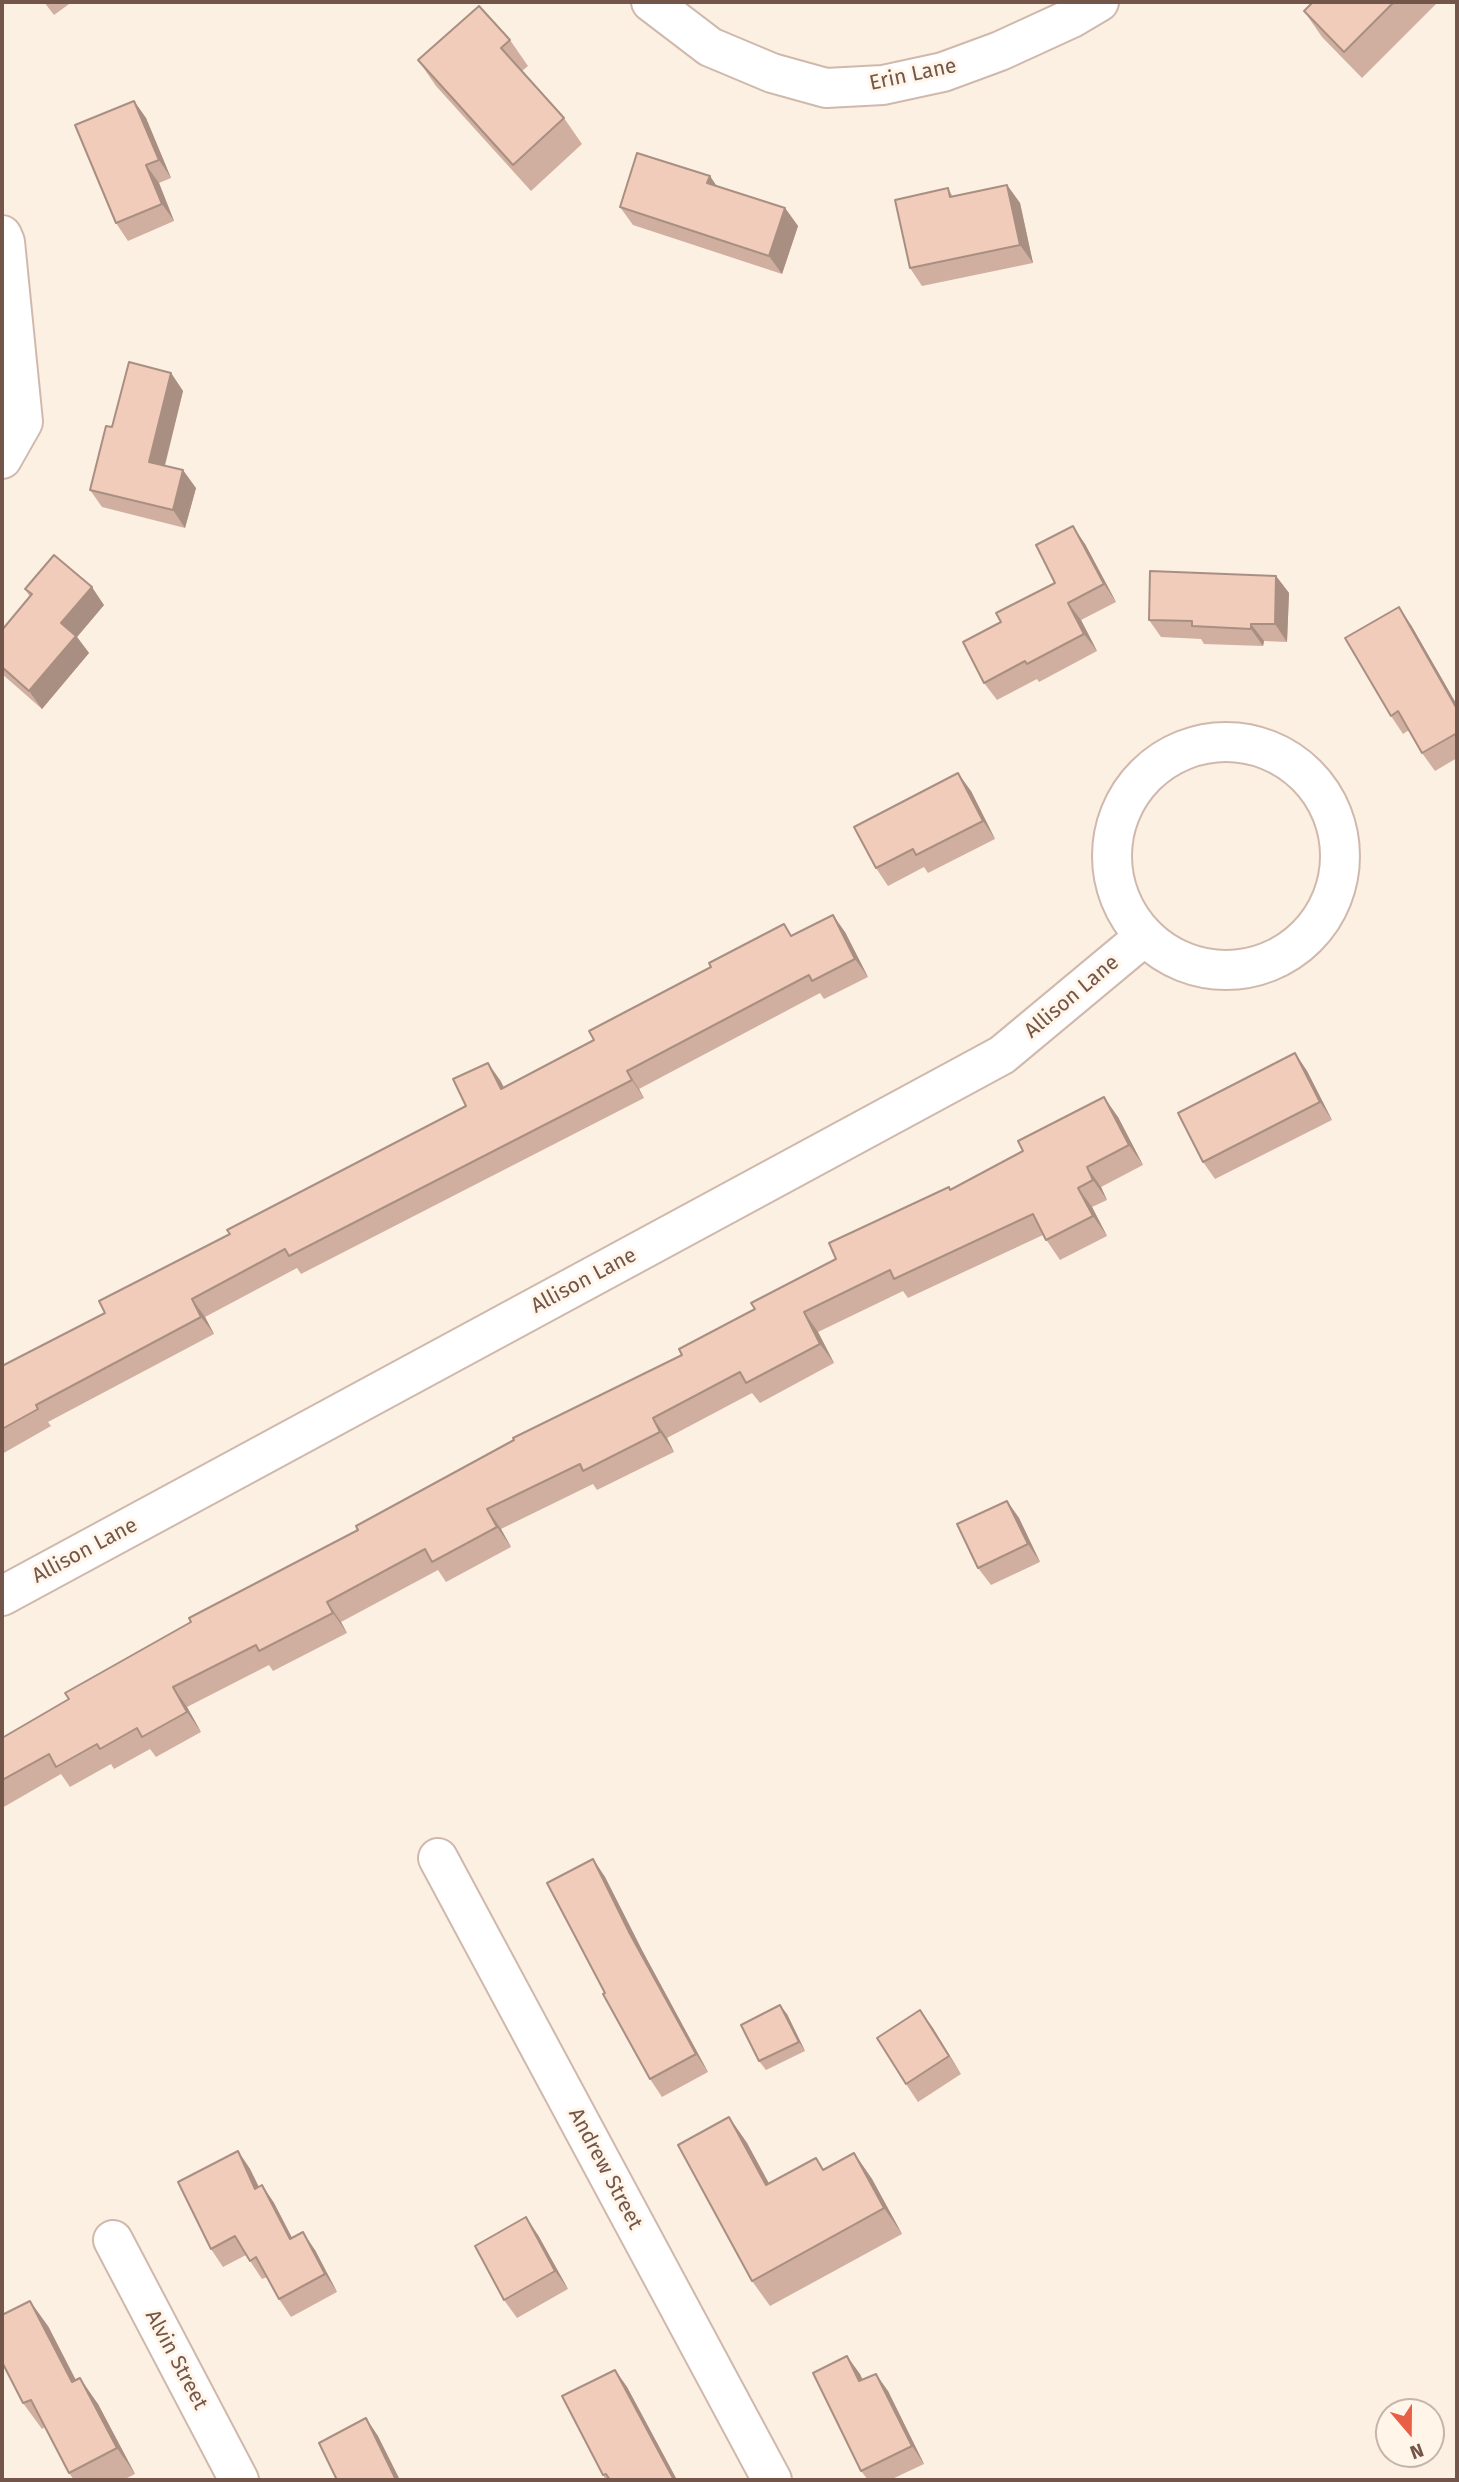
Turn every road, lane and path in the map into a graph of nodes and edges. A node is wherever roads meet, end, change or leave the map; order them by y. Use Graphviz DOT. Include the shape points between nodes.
graph roads {
  1 [pos="651,2"];
  2 [pos="1099,2"];
  3 [pos="2,235"];
  4 [pos="2,459"];
  5 [pos="1145,936"];
  6 [pos="2,1596"];
  7 [pos="438,1858"];
  8 [pos="113,2240"];
  9 [pos="239,2480"];
  10 [pos="772,2480"];
  1 -- 2 [label="street, Erin Lane" via="710,47 826,88 883,85 943,72 1000,51"];
  3 -- 4 [label="street" via="23,422"];
  5 -- 5 [label="street" via="1183,962 1222,971 1261,965 1295,947 1322,918 1338,883 1340,844 1330,806 1307,775 1277,754 1242,743 1205,743 1171,755 1142,778 1121,808 1111,844 1114,880 1127,915"];
  5 -- 6 [label="street, Allison Lane" via="1002,1055"];
  7 -- 10 [label="street, Andrew Street"];
  8 -- 9 [label="street, Alvin Street"];
}
